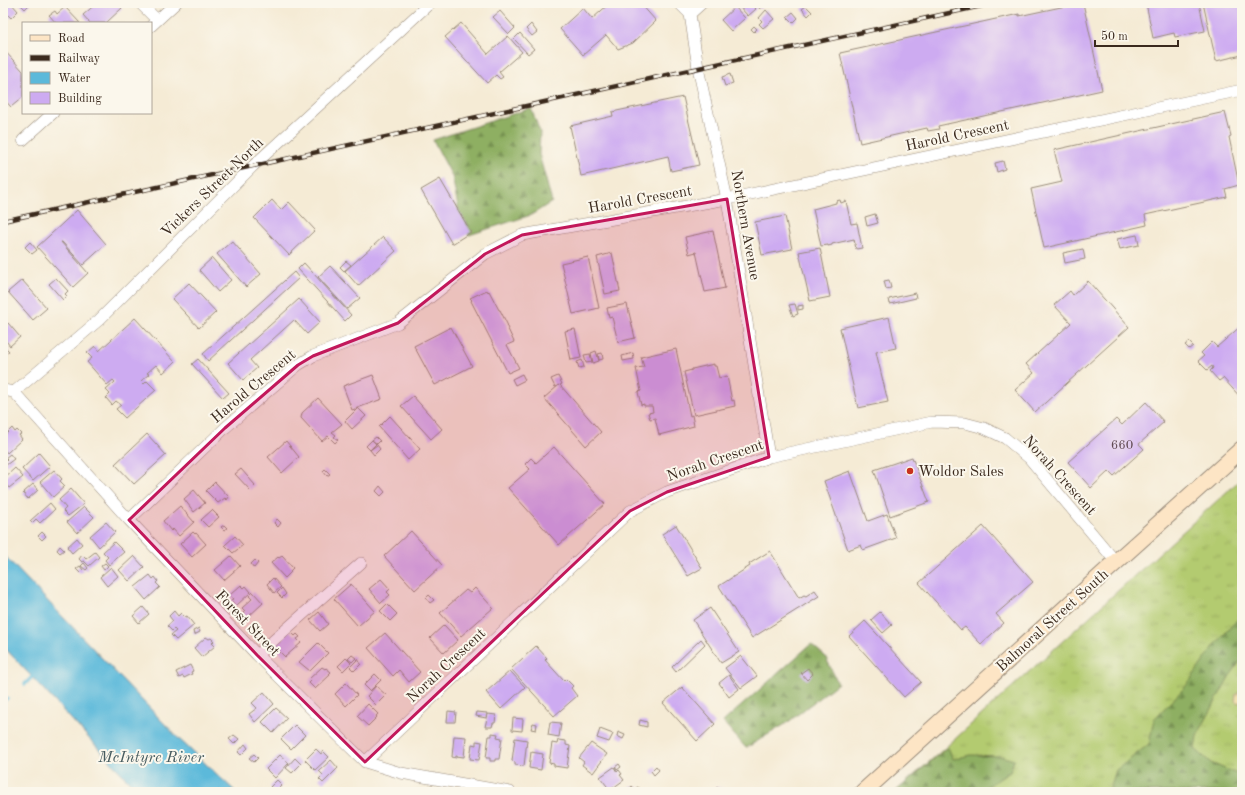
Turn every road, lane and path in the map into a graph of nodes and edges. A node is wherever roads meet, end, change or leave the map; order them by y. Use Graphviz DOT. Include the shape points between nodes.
graph roads {
  1 [pos="140,3"];
  2 [pos="176,3"];
  3 [pos="430,3"];
  4 [pos="679,3"];
  5 [pos="702,3"];
  6 [pos="690,14"];
  7 [pos="154,23"];
  8 [pos="1242,90"];
  9 [pos="52,114"];
  10 [pos="23,140"];
  11 [pos="727,200"];
  12 [pos="9,391"];
  13 [pos="1242,449"];
  14 [pos="769,457"];
  15 [pos="130,520"];
  16 [pos="361,562"];
  17 [pos="1116,562"];
  18 [pos="257,655"];
  19 [pos="365,762"];
  20 [pos="510,792"];
  21 [pos="863,792"];
  1 -- 7 [label="street"];
  2 -- 7 [label="street"];
  3 -- 12 [label="street, Vickers Street North" via="253,166 99,320"];
  4 -- 6 [label="street"];
  5 -- 6 [label="street"];
  6 -- 11 [label="street, Northern Avenue" via="698,68"];
  8 -- 11 [label="street, Harold Crescent"];
  9 -- 10 [label="street"];
  11 -- 14 [label="street, Northern Avenue"];
  11 -- 15 [label="street, Harold Crescent" via="522,234 485,254 398,323 313,356 298,365 225,428"];
  12 -- 15 [label="street, Forest Street"];
  13 -- 17 [label="main road, Balmoral Street South"];
  14 -- 17 [label="street, Norah Crescent" via="932,422 965,423 984,428 1005,438 1029,458"];
  14 -- 19 [label="street, Norah Crescent" via="667,492 630,511"];
  15 -- 18 [label="street, Forest Street"];
  16 -- 18 [label="street"];
  17 -- 21 [label="main road, Balmoral Street South"];
  18 -- 19 [label="street, Forest Street"];
  19 -- 20 [label="street, Forest Street" via="401,773"];
}
